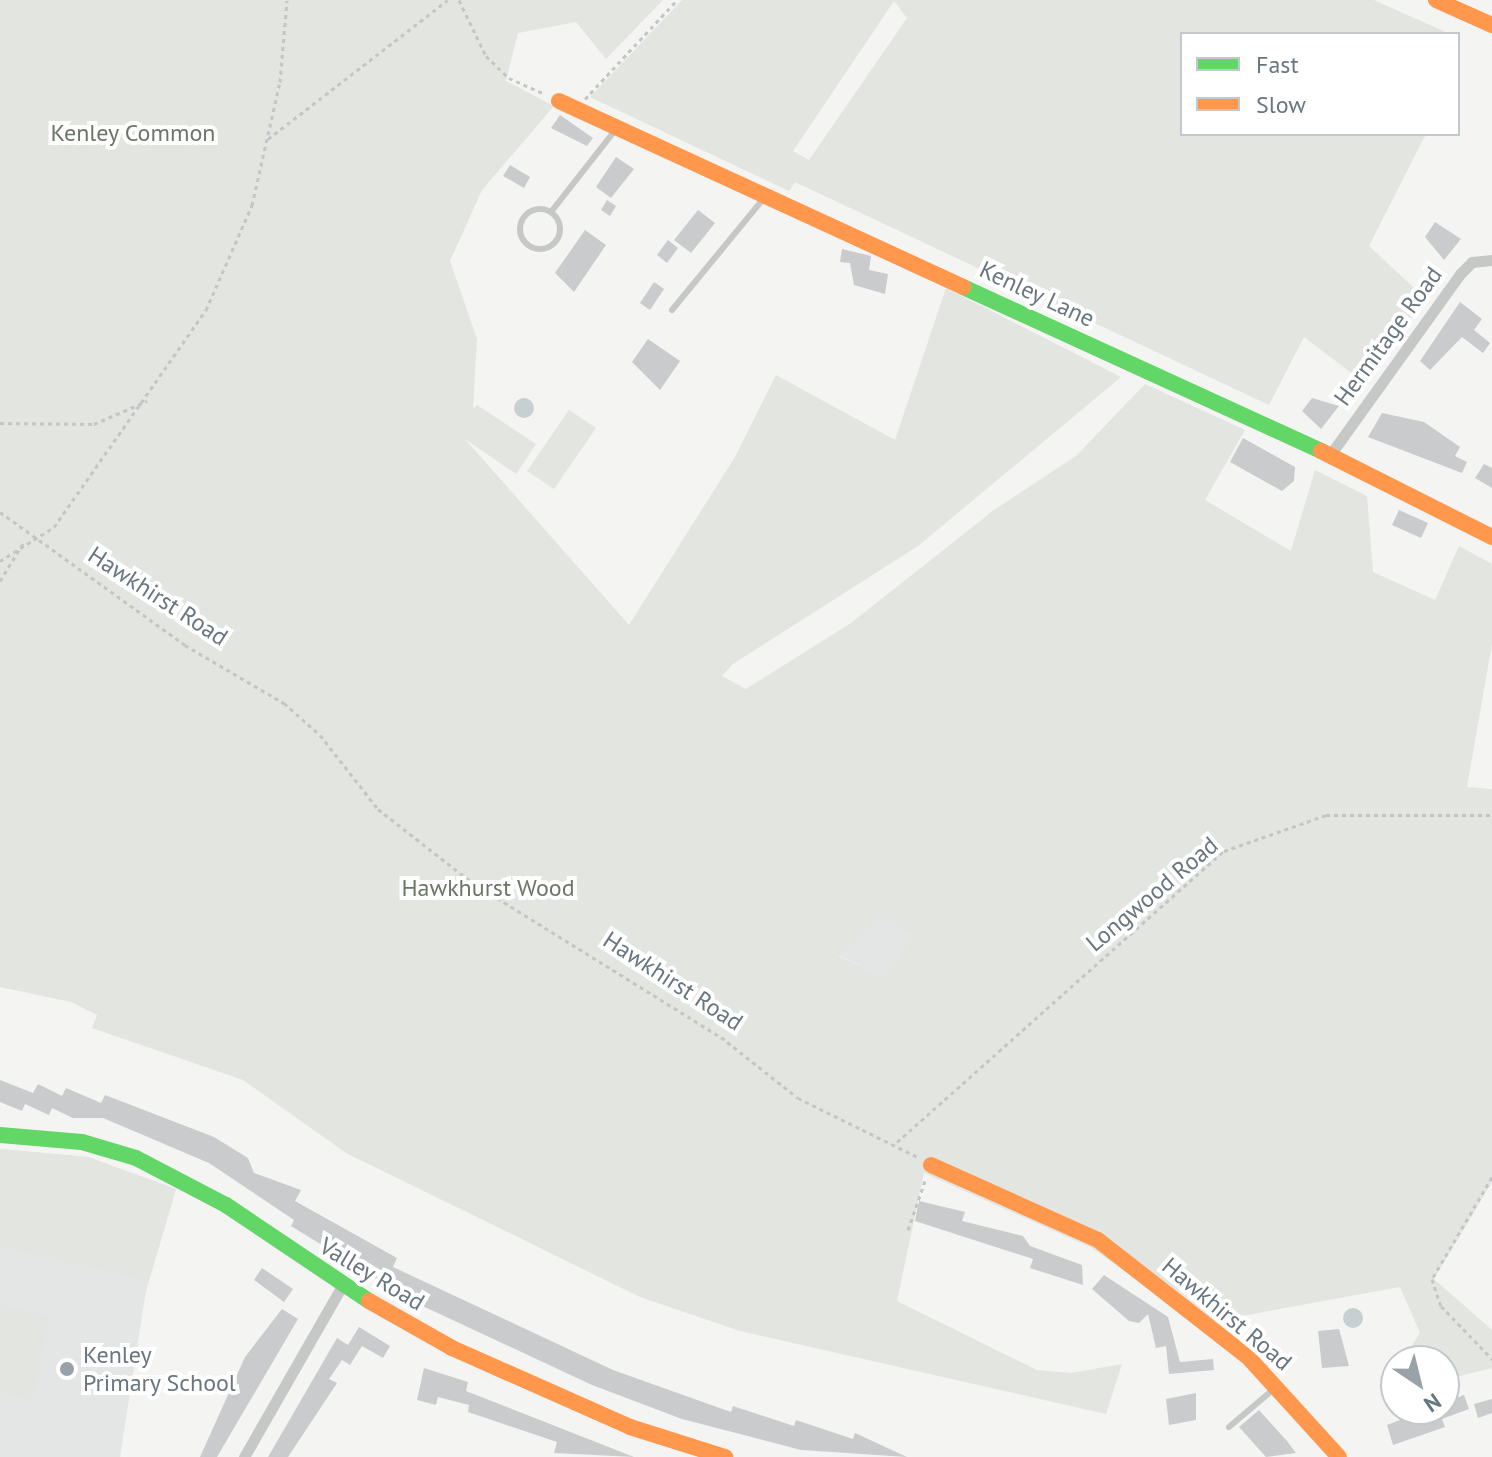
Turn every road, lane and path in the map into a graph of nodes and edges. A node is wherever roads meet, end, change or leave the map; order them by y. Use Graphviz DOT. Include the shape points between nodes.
graph roads {
  1 [pos="287,0"];
  2 [pos="448,0"];
  3 [pos="459,0"];
  4 [pos="677,0"];
  5 [pos="1436,0"];
  6 [pos="1466,6"];
  7 [pos="1492,25"];
  8 [pos="559,101"];
  9 [pos="577,107"];
  10 [pos="618,127"];
  11 [pos="268,139"];
  12 [pos="766,196"];
  13 [pos="551,212"];
  14 [pos="1492,260"];
  15 [pos="672,310"];
  16 [pos="148,400"];
  17 [pos="0,423"];
  18 [pos="1330,455"];
  19 [pos="0,512"];
  20 [pos="1492,537"];
  21 [pos="27,538"];
  22 [pos="0,561"];
  23 [pos="0,581"];
  24 [pos="1492,815"];
  25 [pos="0,1135"];
  26 [pos="896,1142"];
  27 [pos="931,1165"];
  28 [pos="1492,1177"];
  29 [pos="924,1186"];
  30 [pos="908,1230"];
  31 [pos="342,1286"];
  32 [pos="1492,1359"];
  33 [pos="1277,1385"];
  34 [pos="1229,1427"];
  35 [pos="244,1457"];
  36 [pos="725,1457"];
  37 [pos="1339,1457"];
  1 -- 11 [label="path"];
  2 -- 11 [label="path"];
  3 -- 8 [label="path" via="486,56 509,78"];
  4 -- 9 [label="path"];
  5 -- 6 [label="street"];
  6 -- 7 [label="street"];
  8 -- 9 [label="street, Kenley Lane"];
  9 -- 10 [label="street, Kenley Lane"];
  10 -- 12 [label="street, Kenley Lane"];
  10 -- 13 [label="lane"];
  11 -- 16 [label="path" via="231,258"];
  12 -- 15 [label="lane"];
  12 -- 18 [label="street, Kenley Lane"];
  13 -- 13 [label="lane" via="557,239 547,247 529,245 522,221 538,209"];
  14 -- 18 [label="street, Hermitage Road" via="1472,262 1460,274"];
  16 -- 17 [label="path" via="94,424"];
  16 -- 21 [label="path" via="54,527"];
  18 -- 20 [label="street, Kenley Lane"];
  19 -- 21 [label="path, Hawkhirst Road"];
  21 -- 22 [label="path"];
  21 -- 23 [label="path"];
  21 -- 26 [label="path, Hawkhirst Road" via="284,703 320,735 378,809 470,881 684,1013 798,1098"];
  24 -- 26 [label="path, Longwood Road" via="1326,815 1224,851"];
  25 -- 31 [label="street, Valley Road" via="82,1142 136,1158 226,1205"];
  26 -- 27 [label="path, Hawkhirst Road"];
  27 -- 33 [label="street, Hawkhirst Road" via="1098,1240"];
  28 -- 32 [label="path" via="1432,1279 1441,1306"];
  29 -- 30 [label="path"];
  31 -- 35 [label="street"];
  31 -- 36 [label="street, Valley Road" via="559,1398"];
  33 -- 34 [label="lane"];
  33 -- 37 [label="street, Hawkhirst Road"];
}
